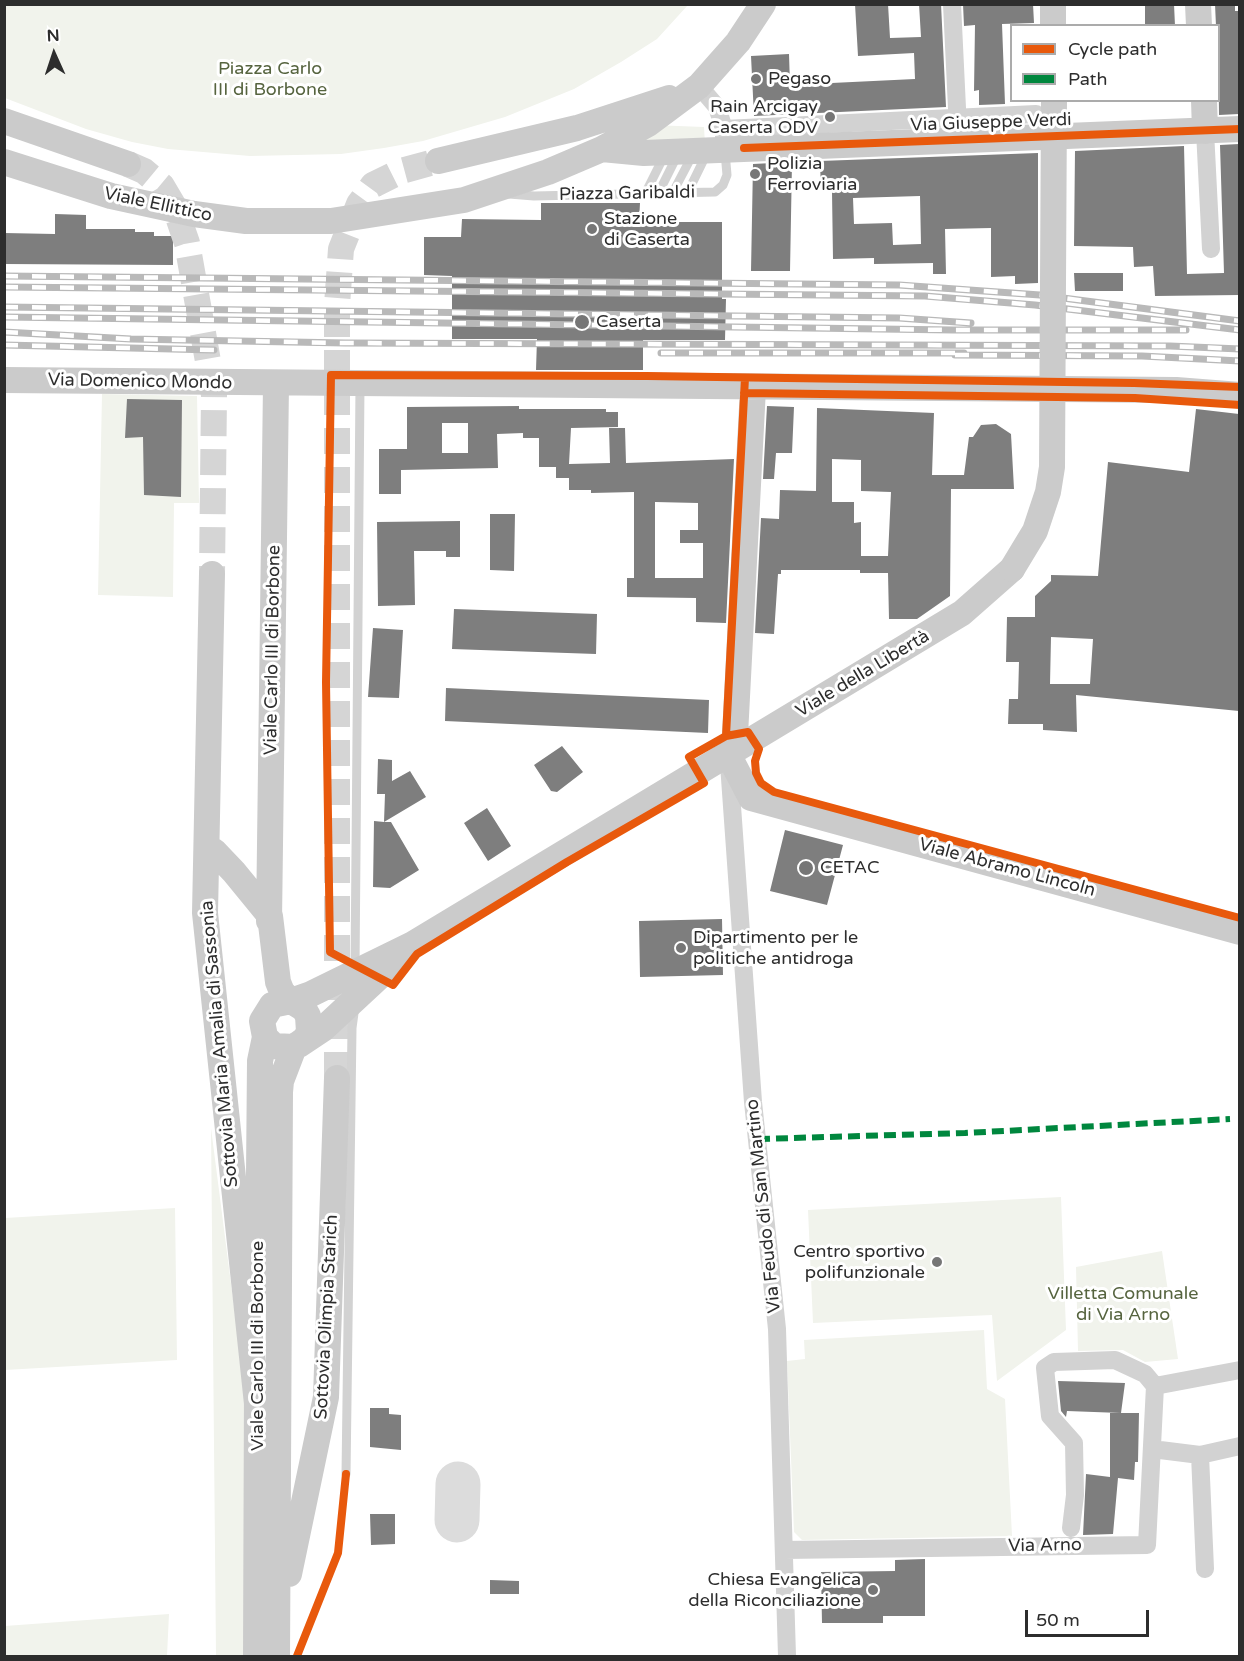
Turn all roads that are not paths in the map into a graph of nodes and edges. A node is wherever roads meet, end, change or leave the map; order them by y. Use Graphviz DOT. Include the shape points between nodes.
graph roads {
  1 [pos="763,4"];
  2 [pos="952,4"];
  3 [pos="1053,4"];
  4 [pos="1198,4"];
  5 [pos="1053,24"];
  6 [pos="1199,24"];
  7 [pos="699,86"];
  8 [pos="1204,102"];
  9 [pos="1045,107"];
  10 [pos="4,121"];
  11 [pos="958,128"];
  12 [pos="1239,129"];
  13 [pos="1205,131"];
  14 [pos="706,147"];
  15 [pos="602,149"];
  16 [pos="438,161"];
  17 [pos="4,162"];
  18 [pos="128,164"];
  19 [pos="492,193"];
  20 [pos="645,194"];
  21 [pos="658,194"];
  22 [pos="672,194"];
  23 [pos="687,194"];
  24 [pos="317,222"];
  25 [pos="1211,249"];
  26 [pos="4,380"];
  27 [pos="276,384"];
  28 [pos="360,385"];
  29 [pos="753,388"];
  30 [pos="1239,395"];
  31 [pos="212,574"];
  32 [pos="729,756"];
  33 [pos="207,850"];
  34 [pos="270,916"];
  35 [pos="1239,932"];
  36 [pos="356,986"];
  37 [pos="291,1001"];
  38 [pos="263,1029"];
  39 [pos="297,1046"];
  40 [pos="338,1078"];
  41 [pos="1239,1370"];
  42 [pos="1155,1386"];
  43 [pos="257,1404"];
  44 [pos="1239,1446"];
  45 [pos="1152,1449"];
  46 [pos="1200,1455"];
  47 [pos="346,1474"];
  48 [pos="1071,1528"];
  49 [pos="784,1550"];
  50 [pos="1205,1569"];
  51 [pos="278,1624"];
  52 [pos="256,1656"];
  53 [pos="277,1656"];
  54 [pos="787,1656"];
  1 -- 7 [label="street" via="733,48"];
  2 -- 11 [label="street"];
  3 -- 5 [label="street"];
  4 -- 6 [label="street"];
  7 -- 14 [label="street, Piazza Garibaldi" via="717,107"];
  7 -- 15 [label="street, Piazza Garibaldi" via="648,124"];
  7 -- 16 [label="street" via="591,124"];
  8 -- 13 [label="street"];
  9 -- 11 [label="street, Via Giuseppe Verdi"];
  9 -- 32 [label="street, Viale della Libertà, bridge" via="1052,467 1039,521 1025,551 1012,569 962,613"];
  10 -- 18 [label="street"];
  11 -- 13 [label="street, Via Giuseppe Verdi"];
  11 -- 14 [label="street, Via Giuseppe Verdi"];
  12 -- 13 [label="street, Via Giuseppe Verdi"];
  13 -- 25 [label="street"];
  14 -- 15 [label="street, Piazza Garibaldi" via="628,153"];
  14 -- 20 [label="lane"];
  14 -- 21 [label="lane"];
  14 -- 22 [label="lane"];
  14 -- 23 [label="lane"];
  14 -- 23 [label="lane, Piazza Garibaldi" via="727,175 723,185 715,192"];
  15 -- 19 [label="street, Piazza Garibaldi"];
  17 -- 24 [label="street, Viale Ellittico" via="78,187 194,214 246,221"];
  19 -- 20 [label="lane, Piazza Garibaldi"];
  19 -- 24 [label="street, Piazza Garibaldi" via="429,207"];
  20 -- 21 [label="lane, Piazza Garibaldi"];
  21 -- 22 [label="lane, Piazza Garibaldi"];
  22 -- 23 [label="lane, Piazza Garibaldi"];
  26 -- 27 [label="street, Via Domenico Mondo"];
  27 -- 28 [label="street, Via Domenico Mondo"];
  27 -- 34 [label="street, Viale Carlo III di Borbone"];
  28 -- 29 [label="street, Via Domenico Mondo"];
  28 -- 36 [label="lane"];
  29 -- 30 [label="street, Via Domenico Mondo" via="1176,390"];
  29 -- 32 [label="street" via="735,735"];
  31 -- 33 [label="street, Sottovia Maria Amalia di Sassonia"];
  32 -- 35 [label="street, Viale Abramo Lincoln" via="751,798"];
  32 -- 36 [label="street, Viale della Libertà" via="413,944"];
  32 -- 49 [label="street, Via Feudo di San Martino" via="753,1102 777,1329"];
  33 -- 34 [label="street" via="213,851 234,872"];
  33 -- 43 [label="street, Sottovia Maria Amalia di Sassonia" via="205,913"];
  34 -- 37 [label="street, Viale Carlo III di Borbone" via="278,982"];
  34 -- 38 [label="street, Viale Carlo III di Borbone" via="262,974"];
  36 -- 37 [label="street, Viale della Libertà"];
  36 -- 39 [label="street" via="323,1029"];
  36 -- 47 [label="lane" via="352,1028"];
  37 -- 38 [label="street" via="272,1005"];
  37 -- 39 [label="street, Viale Carlo III di Borbone" via="308,1016 309,1032"];
  38 -- 39 [label="street" via="274,1046"];
  38 -- 43 [label="street, Viale Carlo III di Borbone"];
  39 -- 51 [label="street, Viale Carlo III di Borbone" via="280,1092"];
  40 -- 51 [label="street, Sottovia Olimpia Starich" via="326,1397"];
  41 -- 42 [label="street"];
  42 -- 45 [label="street, Via Arno"];
  42 -- 48 [label="street, Via Arno" via="1145,1374 1115,1360 1054,1362 1045,1368 1050,1416 1074,1443"];
  43 -- 52 [label="street, Viale Carlo III di Borbone"];
  44 -- 46 [label="street"];
  45 -- 46 [label="street"];
  45 -- 49 [label="street, Via Arno" via="1147,1545"];
  46 -- 50 [label="street"];
  49 -- 54 [label="street, Via Feudo di San Martino"];
  51 -- 53 [label="street, Viale Carlo III di Borbone"];
}
